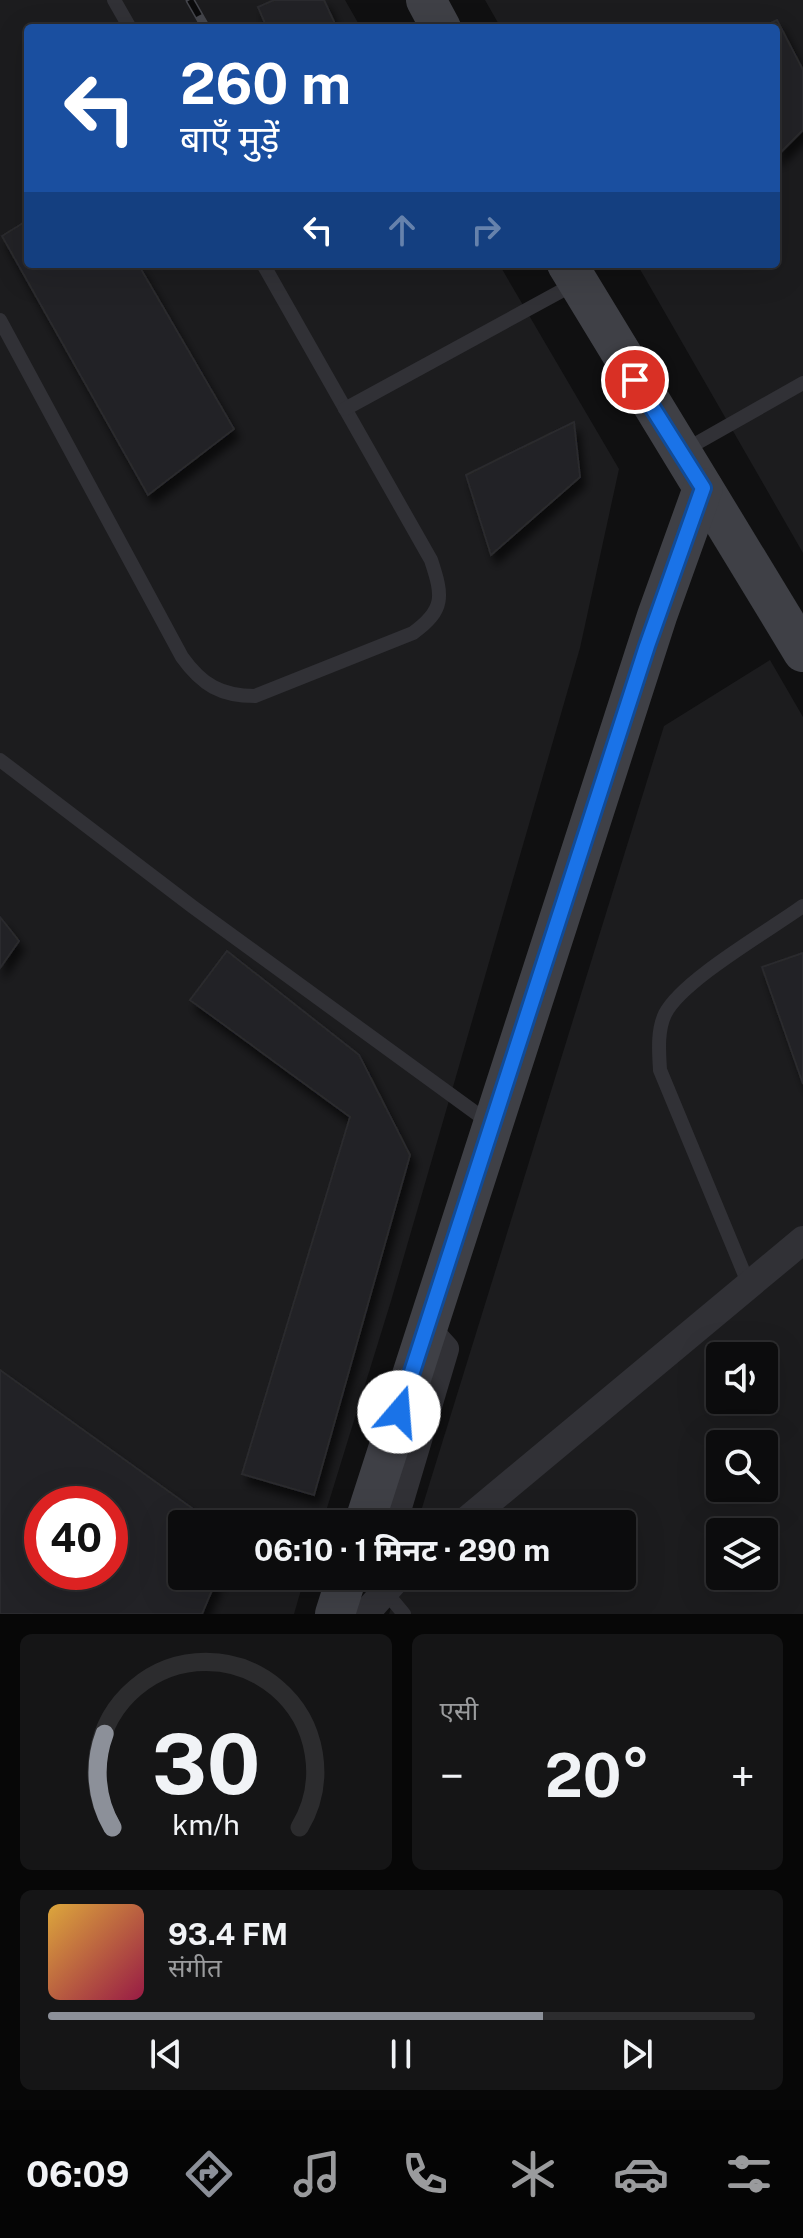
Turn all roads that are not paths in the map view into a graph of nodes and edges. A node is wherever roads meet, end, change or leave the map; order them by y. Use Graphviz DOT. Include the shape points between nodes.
graph roads {
  1 [pos="114,0"];
  2 [pos="426,0"];
  3 [pos="128,24"];
  4 [pos="439,24"];
  5 [pos="265,268"];
  6 [pos="572,273"];
  7 [pos="0,320"];
  8 [pos="803,383"];
  9 [pos="345,409"];
  10 [pos="679,453"];
  11 [pos="703,488"];
  12 [pos="803,652"];
  13 [pos="0,760"];
  14 [pos="803,906"];
  15 [pos="491,1124"];
  16 [pos="803,1240"];
  17 [pos="749,1285"];
  18 [pos="426,1328"];
  19 [pos="368,1510"];
  20 [pos="397,1510"];
  21 [pos="479,1510"];
  22 [pos="371,1597"];
  23 [pos="404,1614"];
  1 -- 3 [label="lane"];
  2 -- 4 [label="street"];
  5 -- 9 [label="lane"];
  6 -- 9 [label="lane"];
  6 -- 10 [label="street"];
  7 -- 9 [label="lane" via="182,657 208,687 230,696 255,696 413,633 432,620 439,606 431,560"];
  8 -- 10 [label="lane"];
  10 -- 11 [label="street"];
  11 -- 12 [label="street"];
  11 -- 15 [label="street"];
  13 -- 15 [label="lane"];
  14 -- 17 [label="lane" via="684,991 665,1014 658,1042 660,1070"];
  15 -- 18 [label="street"];
  16 -- 17 [label="street"];
  17 -- 21 [label="street"];
  18 -- 19 [label="street"];
  18 -- 20 [label="street" via="445,1349"];
  22 -- 23 [label="lane"];
}
